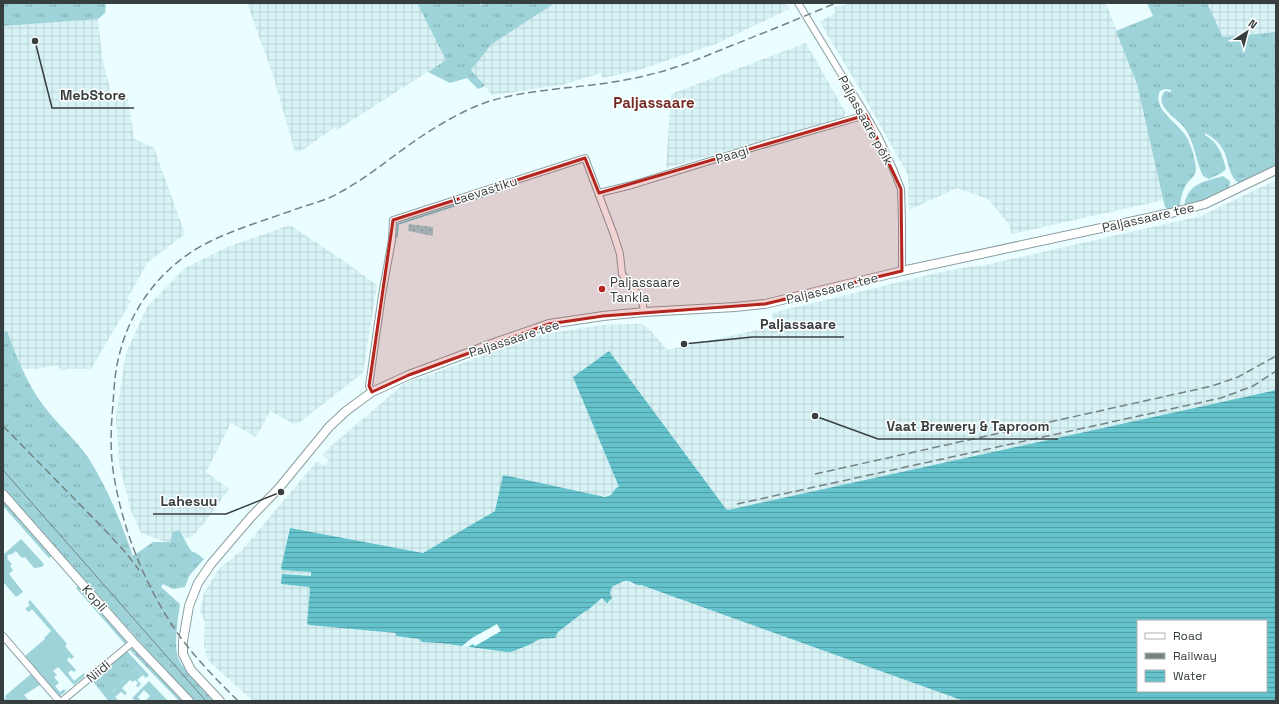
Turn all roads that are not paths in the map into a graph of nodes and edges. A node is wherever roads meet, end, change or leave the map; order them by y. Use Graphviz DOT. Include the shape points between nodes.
graph roads {
  1 [pos="798,3"];
  2 [pos="866,115"];
  3 [pos="1276,170"];
  4 [pos="599,193"];
  5 [pos="902,271"];
  6 [pos="644,312"];
  7 [pos="372,392"];
  8 [pos="3,494"];
  9 [pos="3,636"];
  10 [pos="133,642"];
  11 [pos="59,701"];
  12 [pos="62,701"];
  13 [pos="188,701"];
  14 [pos="220,701"];
  1 -- 2 [label="street, Paljassaare põik"];
  2 -- 4 [label="street, Paagi"];
  2 -- 5 [label="street, Paljassaare põik" via="901,189"];
  3 -- 5 [label="street, Paljassaare tee" via="1205,204"];
  4 -- 6 [label="street, Laevastiku" via="620,254 622,274 637,293"];
  4 -- 7 [label="street, Laevastiku" via="585,158 393,220 369,386"];
  5 -- 6 [label="street, Paljassaare tee" via="765,304"];
  6 -- 7 [label="street, Paljassaare tee" via="549,324 409,375"];
  7 -- 14 [label="street, Paljassaare tee" via="329,427 211,564 198,583 189,606 183,654 191,670"];
  8 -- 10 [label="street, Kopli"];
  9 -- 11 [label="street"];
  10 -- 12 [label="street, Niidi"];
  10 -- 13 [label="street, Kopli"];
}
